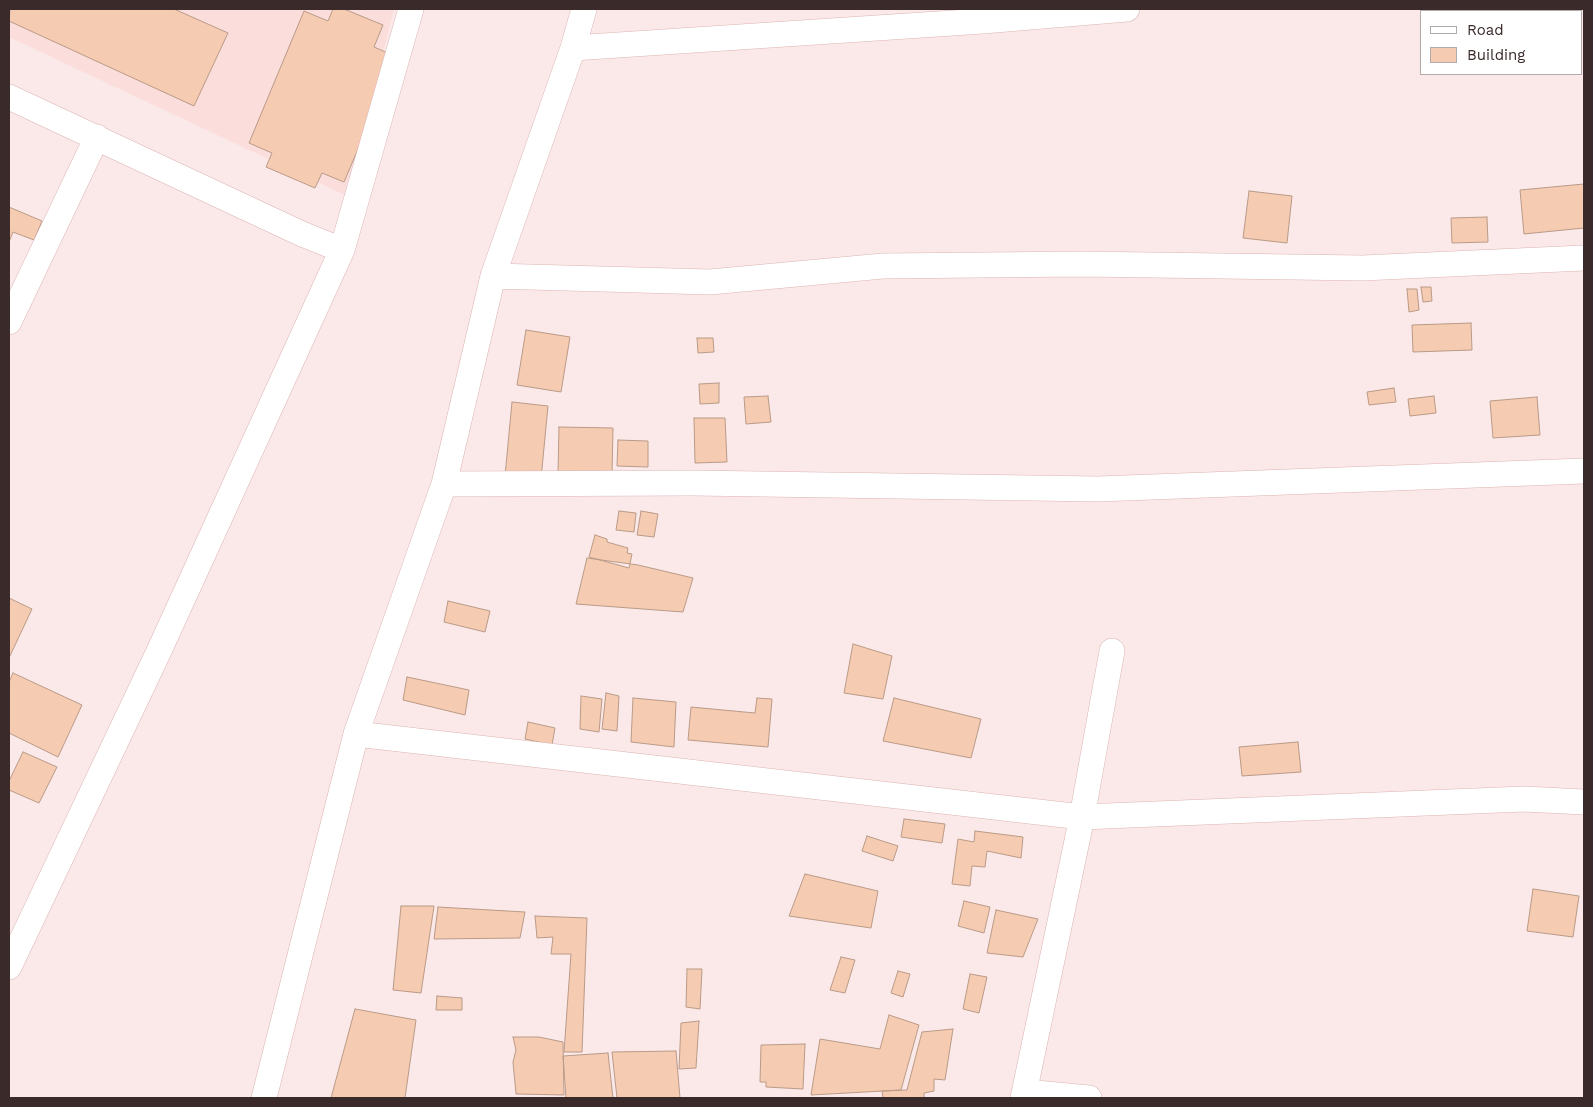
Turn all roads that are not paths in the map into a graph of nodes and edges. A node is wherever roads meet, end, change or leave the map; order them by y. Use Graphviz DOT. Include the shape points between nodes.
graph roads {
  1 [pos="411,9"];
  2 [pos="584,9"];
  3 [pos="1127,9"];
  4 [pos="573,48"];
  5 [pos="9,97"];
  6 [pos="97,137"];
  7 [pos="342,250"];
  8 [pos="1584,258"];
  9 [pos="493,276"];
  10 [pos="9,322"];
  11 [pos="1584,471"];
  12 [pos="444,484"];
  13 [pos="1112,651"];
  14 [pos="356,734"];
  15 [pos="1584,802"];
  16 [pos="1082,817"];
  17 [pos="9,967"];
  18 [pos="1024,1095"];
  19 [pos="264,1098"];
  20 [pos="1089,1098"];
  1 -- 7 [label="street"];
  2 -- 4 [label="street"];
  3 -- 4 [label="street"];
  4 -- 9 [label="street"];
  5 -- 6 [label="street"];
  6 -- 7 [label="street"];
  6 -- 10 [label="street"];
  7 -- 17 [label="street" via="159,652"];
  8 -- 9 [label="street" via="1362,268 1082,264 883,266 710,282"];
  9 -- 12 [label="street"];
  11 -- 12 [label="street" via="1098,489 694,483"];
  12 -- 14 [label="street"];
  13 -- 16 [label="street"];
  14 -- 16 [label="street"];
  14 -- 19 [label="street"];
  15 -- 16 [label="street" via="1524,799"];
  16 -- 18 [label="street"];
  18 -- 20 [label="street"];
}
